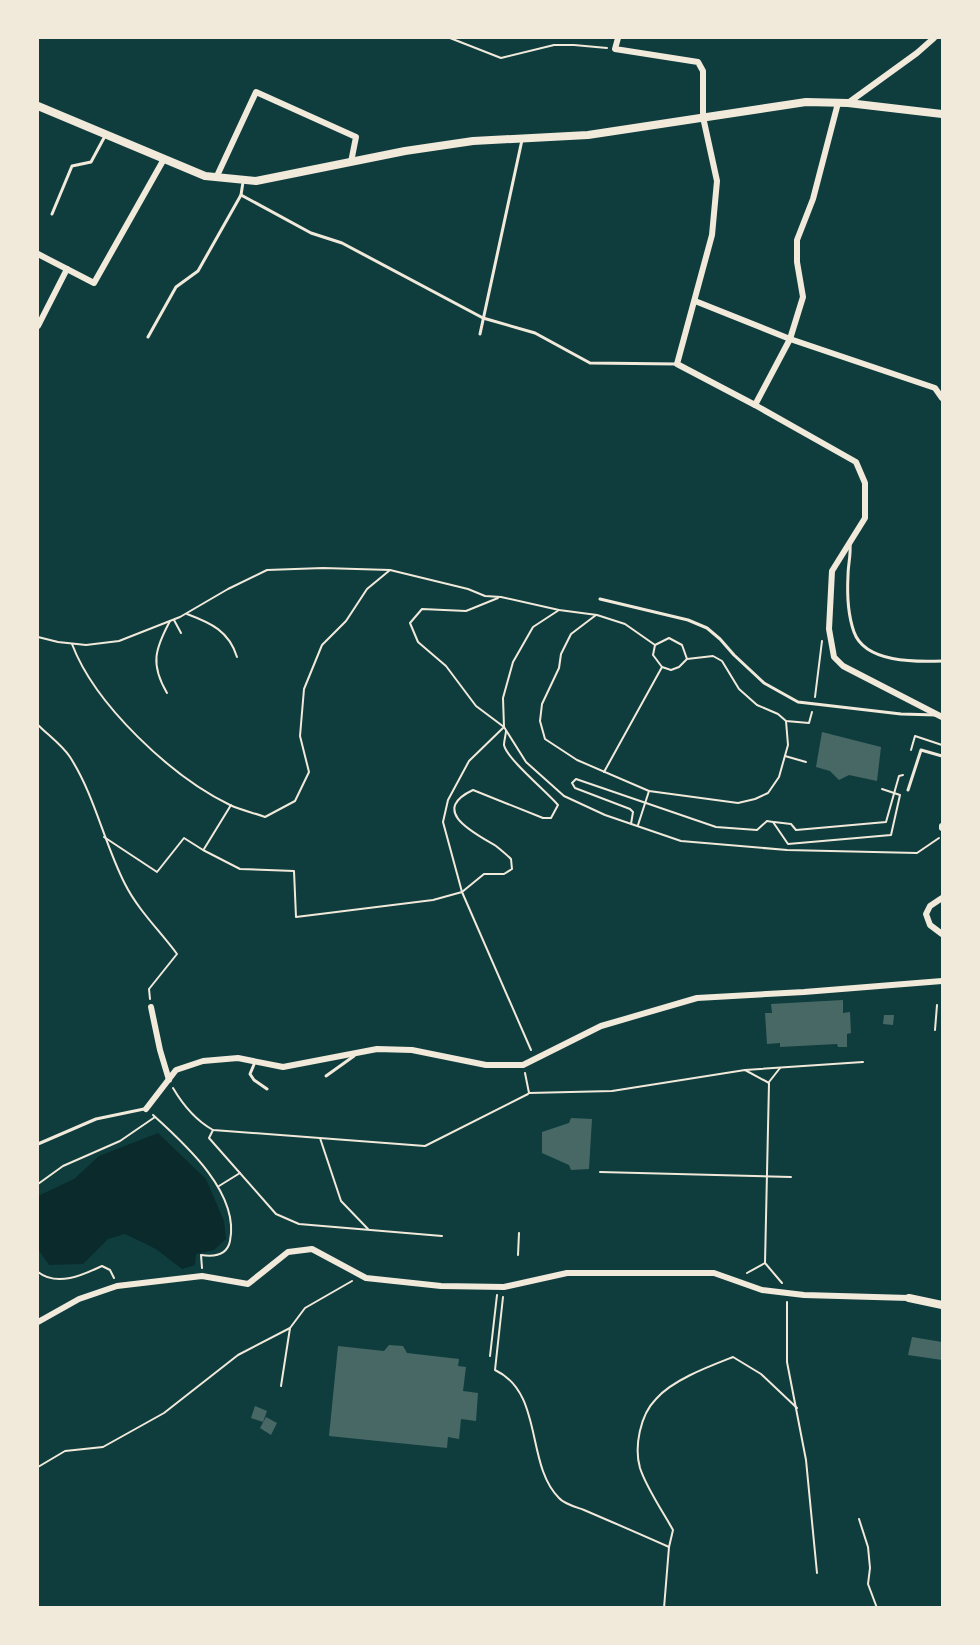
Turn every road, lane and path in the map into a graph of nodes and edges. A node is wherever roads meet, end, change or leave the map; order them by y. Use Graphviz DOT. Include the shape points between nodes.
graph roads {
  1 [pos="450,38"];
  2 [pos="618,38"];
  3 [pos="934,38"];
  4 [pos="615,50"];
  5 [pos="838,103"];
  6 [pos="848,103"];
  7 [pos="38,106"];
  8 [pos="942,114"];
  9 [pos="703,117"];
  10 [pos="105,135"];
  11 [pos="522,138"];
  12 [pos="164,159"];
  13 [pos="351,162"];
  14 [pos="216,178"];
  15 [pos="243,180"];
  16 [pos="241,195"];
  17 [pos="52,214"];
  18 [pos="38,254"];
  19 [pos="67,269"];
  20 [pos="695,301"];
  21 [pos="483,318"];
  22 [pos="38,326"];
  23 [pos="480,334"];
  24 [pos="148,337"];
  25 [pos="790,339"];
  26 [pos="677,364"];
  27 [pos="939,388"];
  28 [pos="942,398"];
  29 [pos="755,405"];
  30 [pos="849,542"];
  31 [pos="390,570"];
  32 [pos="501,597"];
  33 [pos="600,599"];
  34 [pos="559,610"];
  35 [pos="187,614"];
  36 [pos="597,615"];
  37 [pos="174,620"];
  38 [pos="170,621"];
  39 [pos="830,629"];
  40 [pos="181,633"];
  41 [pos="38,637"];
  42 [pos="72,644"];
  43 [pos="655,645"];
  44 [pos="237,657"];
  45 [pos="687,659"];
  46 [pos="942,661"];
  47 [pos="662,667"];
  48 [pos="167,693"];
  49 [pos="814,703"];
  50 [pos="941,716"];
  51 [pos="786,721"];
  52 [pos="38,725"];
  53 [pos="504,727"];
  54 [pos="506,730"];
  55 [pos="942,745"];
  56 [pos="785,756"];
  57 [pos="909,756"];
  58 [pos="942,756"];
  59 [pos="806,762"];
  60 [pos="906,766"];
  61 [pos="604,772"];
  62 [pos="882,789"];
  63 [pos="909,790"];
  64 [pos="649,791"];
  65 [pos="894,793"];
  66 [pos="645,804"];
  67 [pos="231,806"];
  68 [pos="773,822"];
  69 [pos="631,824"];
  70 [pos="638,826"];
  71 [pos="942,835"];
  72 [pos="104,837"];
  73 [pos="203,850"];
  74 [pos="462,892"];
  75 [pos="942,898"];
  76 [pos="942,934"];
  77 [pos="942,981"];
  78 [pos="936,1005"];
  79 [pos="151,1007"];
  80 [pos="935,1030"];
  81 [pos="358,1053"];
  82 [pos="535,1058"];
  83 [pos="255,1062"];
  84 [pos="863,1062"];
  85 [pos="523,1065"];
  86 [pos="780,1068"];
  87 [pos="745,1070"];
  88 [pos="326,1076"];
  89 [pos="169,1080"];
  90 [pos="769,1083"];
  91 [pos="267,1089"];
  92 [pos="529,1094"];
  93 [pos="146,1109"];
  94 [pos="155,1117"];
  95 [pos="213,1130"];
  96 [pos="320,1138"];
  97 [pos="38,1144"];
  98 [pos="600,1172"];
  99 [pos="240,1173"];
  100 [pos="767,1175"];
  101 [pos="791,1177"];
  102 [pos="38,1184"];
  103 [pos="219,1187"];
  104 [pos="369,1230"];
  105 [pos="519,1233"];
  106 [pos="442,1236"];
  107 [pos="518,1255"];
  108 [pos="765,1263"];
  109 [pos="38,1272"];
  110 [pos="202,1276"];
  111 [pos="362,1276"];
  112 [pos="734,1280"];
  113 [pos="117,1286"];
  114 [pos="504,1287"];
  115 [pos="790,1293"];
  116 [pos="497,1296"];
  117 [pos="909,1298"];
  118 [pos="942,1305"];
  119 [pos="38,1322"];
  120 [pos="290,1329"];
  121 [pos="490,1356"];
  122 [pos="282,1386"];
  123 [pos="797,1408"];
  124 [pos="38,1467"];
  125 [pos="859,1519"];
  126 [pos="669,1547"];
  127 [pos="817,1573"];
  128 [pos="664,1608"];
  129 [pos="877,1608"];
  1 -- 4 [label="path" via="501,58 554,45"];
  2 -- 4 [label="street"];
  3 -- 6 [label="street"];
  4 -- 9 [label="street" via="698,62 703,71"];
  5 -- 6 [label="street"];
  5 -- 9 [label="street" via="806,102"];
  5 -- 25 [label="street" via="813,199 797,240 803,297"];
  6 -- 8 [label="street"];
  7 -- 10 [label="street"];
  9 -- 11 [label="street" via="588,135"];
  9 -- 20 [label="street" via="717,181 712,235"];
  10 -- 12 [label="street"];
  10 -- 17 [label="lane" via="91,162 72,166"];
  11 -- 13 [label="street" via="473,141"];
  11 -- 21 [label="lane"];
  12 -- 14 [label="street"];
  12 -- 19 [label="street" via="94,283"];
  13 -- 14 [label="street" via="356,137 256,92"];
  13 -- 15 [label="street"];
  14 -- 15 [label="street"];
  15 -- 16 [label="lane"];
  16 -- 21 [label="lane"];
  16 -- 24 [label="lane" via="198,271 176,287"];
  18 -- 19 [label="street"];
  19 -- 22 [label="street"];
  20 -- 25 [label="street"];
  20 -- 26 [label="street"];
  21 -- 23 [label="lane"];
  21 -- 26 [label="lane" via="534,333 590,363"];
  25 -- 27 [label="street"];
  25 -- 29 [label="street"];
  26 -- 29 [label="street"];
  27 -- 28 [label="street"];
  29 -- 30 [label="street" via="856,462 865,483 865,518"];
  30 -- 39 [label="street" via="832,572"];
  30 -- 46 [label="lane" via="849,611 854,634 869,651 891,658"];
  31 -- 32 [label="path"];
  31 -- 35 [label="path" via="267,570"];
  31 -- 67 [label="path" via="368,589 346,621 322,645 304,689 300,736 309,772 295,801 266,817"];
  32 -- 34 [label="path"];
  32 -- 53 [label="path" via="466,611 422,609 410,624 418,642 446,666 476,706"];
  33 -- 49 [label="lane" via="707,628 764,683 798,702"];
  34 -- 36 [label="path"];
  34 -- 53 [label="path" via="533,627 513,662 503,698"];
  35 -- 37 [label="path"];
  35 -- 44 [label="path" via="224,633"];
  36 -- 43 [label="path" via="625,624"];
  36 -- 61 [label="path" via="571,634 542,704 540,722 545,739"];
  37 -- 38 [label="path"];
  37 -- 40 [label="path"];
  38 -- 42 [label="path" via="119,641"];
  38 -- 48 [label="path" via="155,656 157,672"];
  39 -- 49 [label="path" via="820,644"];
  39 -- 50 [label="street" via="834,657 843,666"];
  41 -- 42 [label="path"];
  42 -- 67 [label="path" via="80,664 142,742 189,780"];
  43 -- 45 [label="path" via="669,638 682,645"];
  43 -- 47 [label="path" via="653,656"];
  45 -- 47 [label="path" via="671,670"];
  45 -- 51 [label="path" via="713,656 723,661 739,688 757,705"];
  47 -- 61 [label="path"];
  49 -- 50 [label="lane"];
  49 -- 51 [label="path" via="809,723"];
  51 -- 56 [label="path"];
  52 -- 72 [label="path" via="69,755"];
  53 -- 54 [label="path"];
  53 -- 74 [label="path" via="469,761 448,800 443,822"];
  54 -- 69 [label="path" via="526,762 564,796"];
  54 -- 74 [label="path" via="504,745 515,762 558,805 551,818 543,818 473,790 461,796 455,808 457,820 499,848 511,859 512,869 504,874 484,874"];
  55 -- 57 [label="path" via="915,736"];
  56 -- 59 [label="path"];
  56 -- 64 [label="path" via="779,777 768,793 755,799 738,803"];
  58 -- 63 [label="lane" via="921,750"];
  60 -- 65 [label="path"];
  61 -- 64 [label="path"];
  62 -- 65 [label="path"];
  64 -- 66 [label="path"];
  65 -- 68 [label="path" via="886,822 796,830 791,824"];
  65 -- 68 [label="path" via="900,795 891,835 788,844"];
  66 -- 68 [label="path" via="716,827 757,830 767,821"];
  66 -- 69 [label="path" via="576,779 572,783 575,788 630,809"];
  66 -- 70 [label="path"];
  67 -- 73 [label="path"];
  69 -- 70 [label="path"];
  70 -- 71 [label="path" via="681,841 787,850 917,853"];
  72 -- 73 [label="path" via="157,872 184,838"];
  72 -- 79 [label="path" via="126,888 177,954 148,989"];
  73 -- 74 [label="path" via="240,869 294,871 296,917 433,900"];
  74 -- 82 [label="path"];
  75 -- 76 [label="street" via="926,914 930,925"];
  77 -- 82 [label="street" via="697,998 601,1026"];
  78 -- 80 [label="path"];
  79 -- 89 [label="street"];
  81 -- 83 [label="street" via="283,1067"];
  81 -- 85 [label="street" via="412,1050 486,1065"];
  81 -- 88 [label="lane"];
  82 -- 85 [label="street"];
  83 -- 89 [label="street" via="238,1058 203,1061 176,1070"];
  83 -- 91 [label="lane" via="250,1074"];
  84 -- 86 [label="path"];
  85 -- 92 [label="path"];
  86 -- 87 [label="path"];
  86 -- 90 [label="path"];
  87 -- 90 [label="path"];
  87 -- 92 [label="path" via="612,1091"];
  89 -- 93 [label="street"];
  89 -- 95 [label="path" via="187,1109"];
  90 -- 100 [label="path"];
  92 -- 96 [label="path" via="425,1146"];
  93 -- 94 [label="path"];
  93 -- 97 [label="lane" via="96,1119"];
  94 -- 102 [label="path" via="120,1141 63,1166"];
  94 -- 103 [label="path"];
  95 -- 96 [label="path"];
  95 -- 99 [label="path" via="209,1138"];
  96 -- 104 [label="path" via="341,1201"];
  98 -- 100 [label="path"];
  99 -- 103 [label="path"];
  99 -- 104 [label="path" via="276,1214 299,1224"];
  100 -- 101 [label="path"];
  100 -- 108 [label="path"];
  103 -- 110 [label="path" via="230,1213 232,1233 229,1247 222,1254 201,1256"];
  104 -- 106 [label="path"];
  105 -- 107 [label="path"];
  108 -- 112 [label="path"];
  108 -- 115 [label="path"];
  109 -- 113 [label="path" via="46,1278 77,1278 102,1266 110,1270"];
  110 -- 111 [label="street" via="248,1284 288,1252 312,1249"];
  110 -- 113 [label="street"];
  111 -- 114 [label="street" via="441,1286"];
  111 -- 120 [label="path" via="305,1308"];
  112 -- 114 [label="street" via="714,1273 587,1272"];
  112 -- 115 [label="street" via="762,1290"];
  113 -- 119 [label="street" via="79,1299"];
  114 -- 126 [label="path" via="495,1370 509,1376 527,1409 545,1478 559,1499"];
  115 -- 117 [label="street"];
  115 -- 123 [label="path" via="787,1362"];
  116 -- 121 [label="path"];
  117 -- 118 [label="street"];
  120 -- 122 [label="path"];
  120 -- 124 [label="path" via="238,1354 164,1413 103,1447 65,1451"];
  123 -- 126 [label="path" via="761,1374 733,1357 681,1380 655,1399 639,1428 637,1448 640,1469 673,1530"];
  123 -- 127 [label="path"];
  125 -- 129 [label="path" via="868,1547 868,1584"];
  126 -- 128 [label="path"];
}
